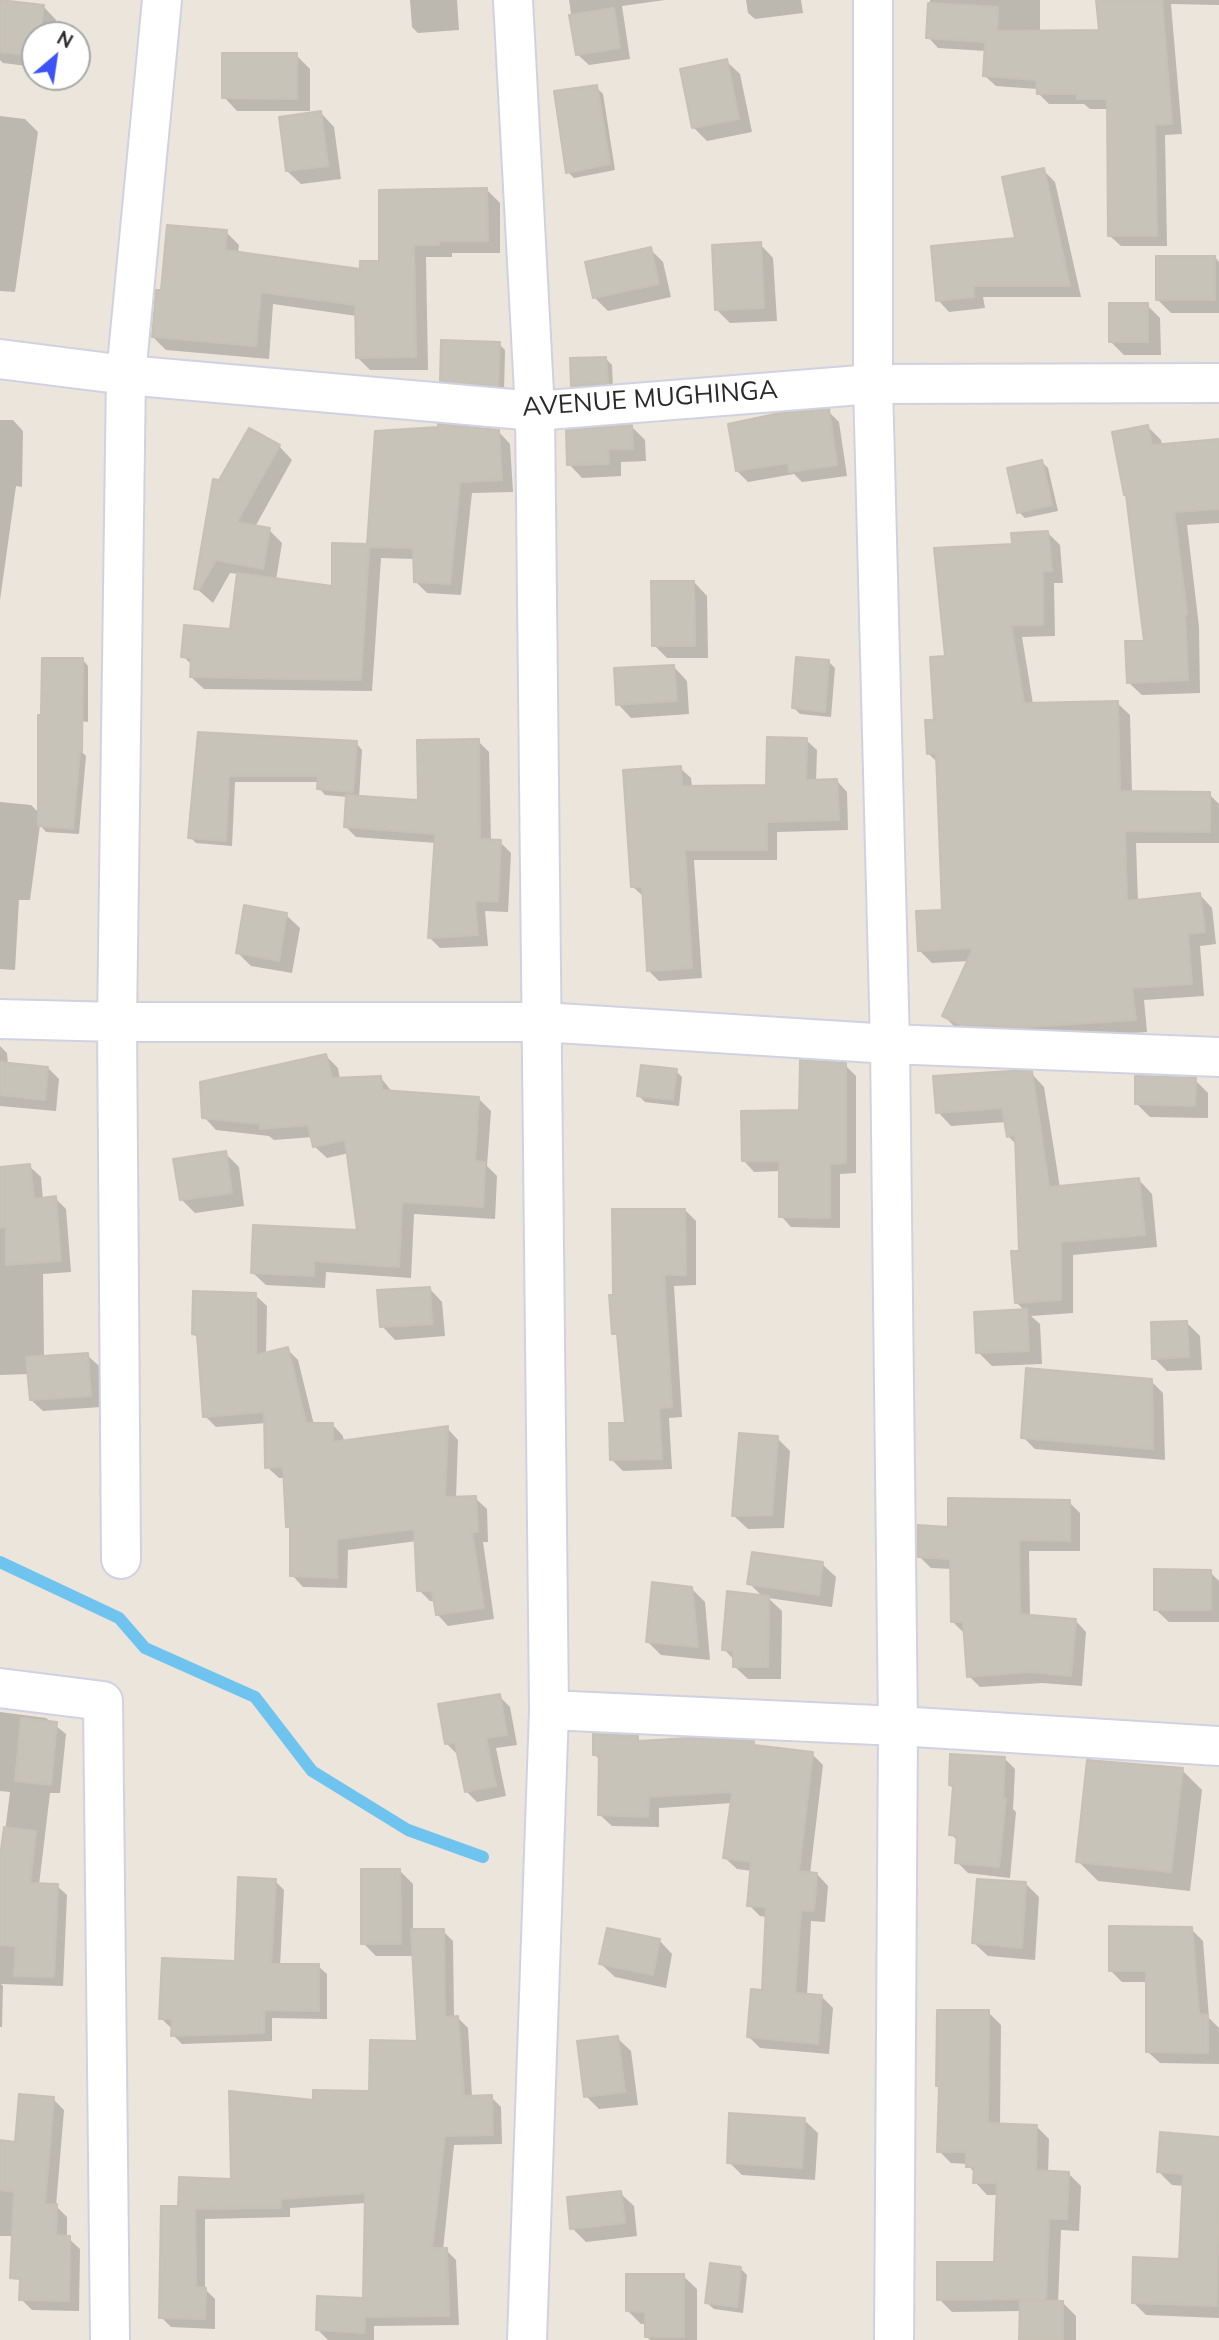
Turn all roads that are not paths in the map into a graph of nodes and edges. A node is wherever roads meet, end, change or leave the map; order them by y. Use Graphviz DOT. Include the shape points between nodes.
graph roads {
  1 [pos="162,0"];
  2 [pos="513,0"];
  3 [pos="873,0"];
  4 [pos="0,359"];
  5 [pos="126,375"];
  6 [pos="1219,383"];
  7 [pos="873,384"];
  8 [pos="535,411"];
  9 [pos="0,1018"];
  10 [pos="117,1022"];
  11 [pos="542,1022"];
  12 [pos="890,1044"];
  13 [pos="1219,1057"];
  14 [pos="121,1559"];
  15 [pos="0,1688"];
  16 [pos="549,1710"];
  17 [pos="898,1726"];
  18 [pos="1219,1746"];
  19 [pos="110,2340"];
  20 [pos="527,2340"];
  21 [pos="894,2340"];
  1 -- 5 [label="street"];
  2 -- 8 [label="street"];
  3 -- 7 [label="street"];
  4 -- 5 [label="street, AVENUE MUGHINGA"];
  5 -- 8 [label="street, AVENUE MUGHINGA"];
  5 -- 10 [label="street"];
  6 -- 7 [label="street, AVENUE MUGHINGA"];
  7 -- 8 [label="street, AVENUE MUGHINGA"];
  7 -- 12 [label="street"];
  8 -- 11 [label="street"];
  9 -- 10 [label="street"];
  10 -- 11 [label="street"];
  10 -- 14 [label="street"];
  11 -- 12 [label="street"];
  11 -- 16 [label="street"];
  12 -- 13 [label="street"];
  12 -- 17 [label="street"];
  15 -- 19 [label="street" via="103,1701"];
  16 -- 17 [label="street"];
  16 -- 20 [label="street"];
  17 -- 18 [label="street"];
  17 -- 21 [label="street"];
}
